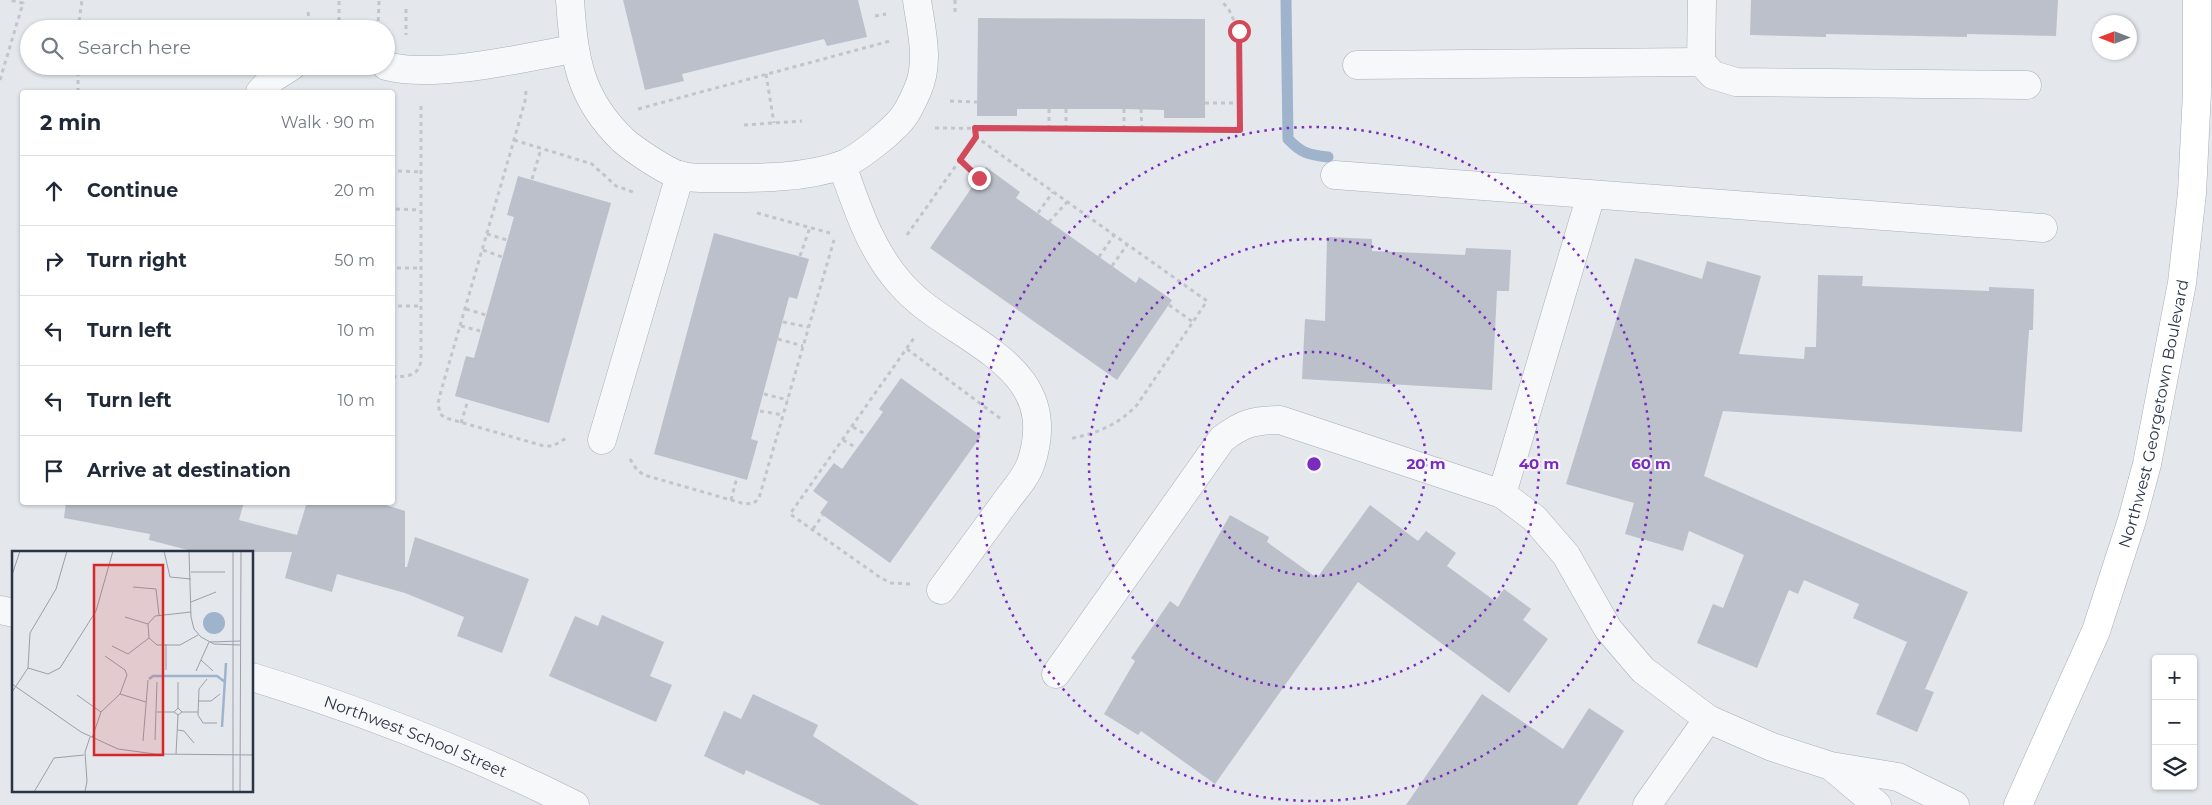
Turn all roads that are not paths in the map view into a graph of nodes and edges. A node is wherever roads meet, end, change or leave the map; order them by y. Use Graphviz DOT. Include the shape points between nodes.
graph roads {
  1 [pos="570,0"];
  2 [pos="917,0"];
  3 [pos="1702,0"];
  4 [pos="2197,0"];
  5 [pos="574,49"];
  6 [pos="1701,62"];
  7 [pos="1356,65"];
  8 [pos="395,67"];
  9 [pos="278,75"];
  10 [pos="2027,85"];
  11 [pos="262,90"];
  12 [pos="842,165"];
  13 [pos="680,176"];
  14 [pos="1335,176"];
  15 [pos="1591,195"];
  16 [pos="2043,228"];
  17 [pos="602,440"];
  18 [pos="1502,494"];
  19 [pos="941,590"];
  20 [pos="1056,674"];
  21 [pos="254,678"];
  22 [pos="1708,719"];
  23 [pos="1831,766"];
  24 [pos="575,805"];
  25 [pos="1647,805"];
  26 [pos="1877,805"];
  27 [pos="1955,805"];
  28 [pos="2018,805"];
  1 -- 5 [label="street"];
  2 -- 12 [label="street" via="924,65 919,88 904,117 858,157"];
  3 -- 6 [label="street"];
  4 -- 28 [label="street, Northwest Georgetown Boulevard" via="2192,193 2182,283 2147,464 2096,631"];
  5 -- 8 [label="street" via="435,69"];
  5 -- 13 [label="street" via="587,91 608,124 624,141"];
  6 -- 7 [label="street"];
  6 -- 10 [label="street" via="1713,74 1736,82"];
  9 -- 11 [label="street"];
  12 -- 13 [label="street" via="801,174 745,178"];
  12 -- 19 [label="street" via="866,232 901,284 924,306 1006,362 1028,392 1034,408 1036,439 1030,465"];
  13 -- 17 [label="street"];
  14 -- 15 [label="street"];
  15 -- 16 [label="street"];
  15 -- 18 [label="street"];
  18 -- 20 [label="street" via="1280,420 1258,420 1238,426 1222,439"];
  18 -- 22 [label="street" via="1534,518 1566,555 1608,629 1643,670"];
  21 -- 24 [label="street, Northwest School Street" via="392,724 527,781"];
  22 -- 23 [label="street" via="1772,747"];
  22 -- 25 [label="street"];
  23 -- 26 [label="street"];
  23 -- 27 [label="street" via="1898,777"];
}
